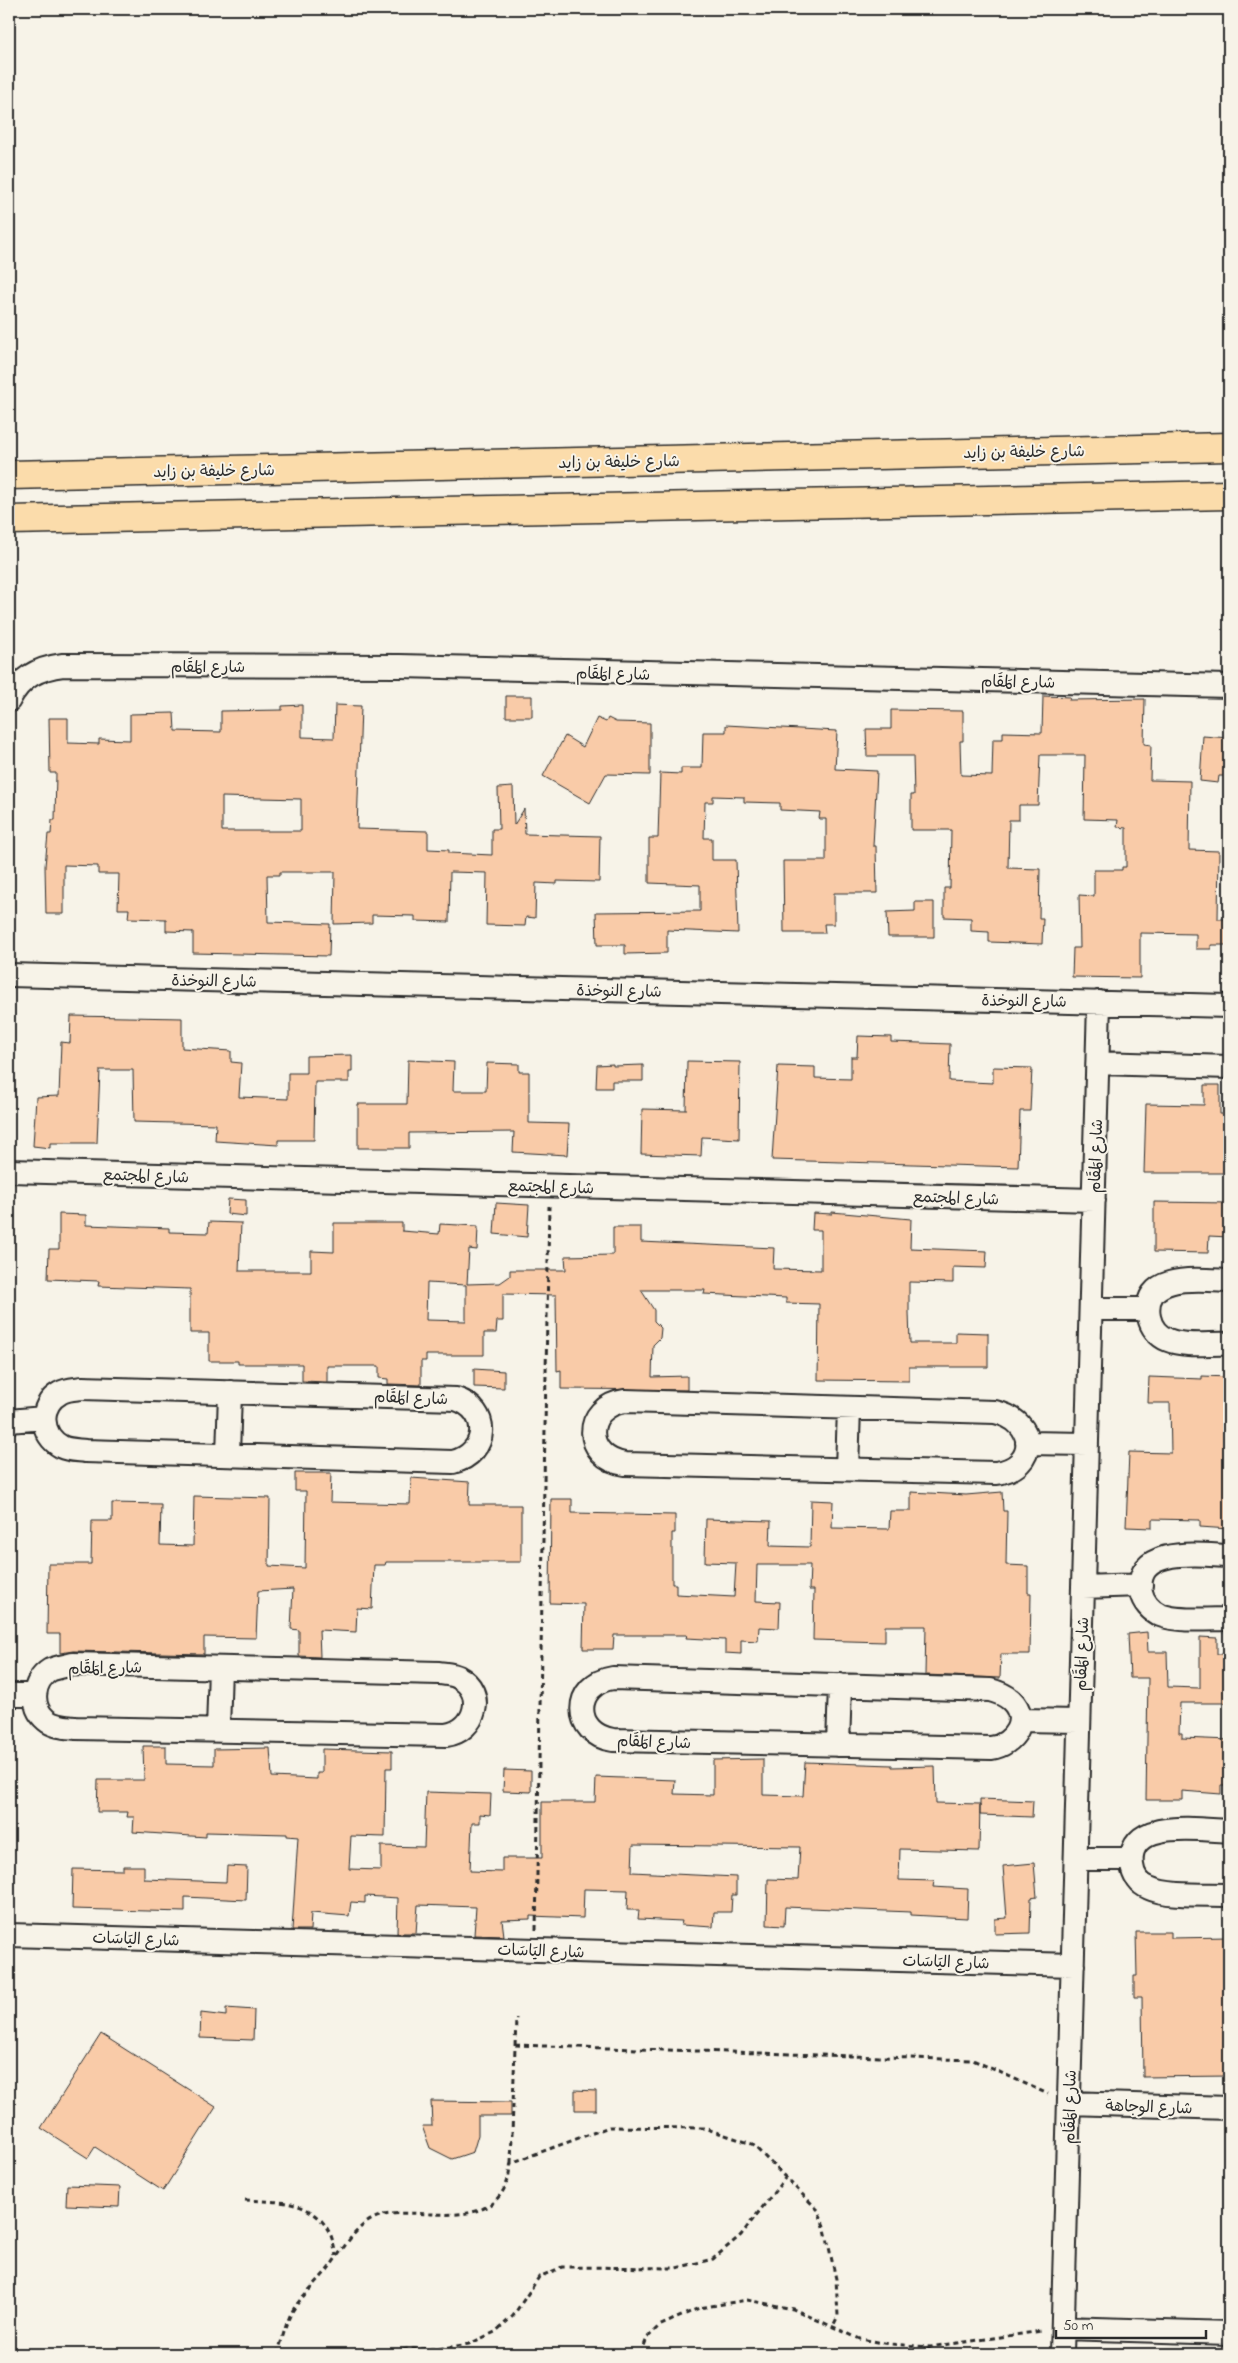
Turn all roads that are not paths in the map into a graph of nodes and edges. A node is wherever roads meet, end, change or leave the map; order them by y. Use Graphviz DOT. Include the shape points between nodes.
graph roads {
  1 [pos="1229,447"];
  2 [pos="9,474"];
  3 [pos="1229,495"];
  4 [pos="9,520"];
  5 [pos="1229,686"];
  6 [pos="9,698"];
  7 [pos="9,975"];
  8 [pos="1099,1002"];
  9 [pos="1229,1006"];
  10 [pos="1099,1064"];
  11 [pos="1229,1067"];
  12 [pos="9,1171"];
  13 [pos="1094,1200"];
  14 [pos="1229,1281"];
  15 [pos="1148,1309"];
  16 [pos="1091,1310"];
  17 [pos="1229,1344"];
  18 [pos="230,1392"];
  19 [pos="849,1408"];
  20 [pos="44,1418"];
  21 [pos="9,1420"];
  22 [pos="1027,1443"];
  23 [pos="1087,1444"];
  24 [pos="228,1455"];
  25 [pos="848,1469"];
  26 [pos="1229,1556"];
  27 [pos="1141,1585"];
  28 [pos="1083,1587"];
  29 [pos="1229,1619"];
  30 [pos="220,1668"];
  31 [pos="840,1685"];
  32 [pos="9,1695"];
  33 [pos="34,1695"];
  34 [pos="1020,1720"];
  35 [pos="1079,1721"];
  36 [pos="218,1730"];
  37 [pos="838,1745"];
  38 [pos="1229,1831"];
  39 [pos="1076,1859"];
  40 [pos="1131,1859"];
  41 [pos="1229,1894"];
  42 [pos="9,1935"];
  43 [pos="1073,1965"];
  44 [pos="1069,2103"];
  45 [pos="1229,2108"];
  46 [pos="1063,2328"];
  47 [pos="1229,2333"];
  48 [pos="1062,2354"];
  1 -- 2 [label="highway, شارع خليفة بن زايد"];
  3 -- 4 [label="highway"];
  5 -- 6 [label="street, شارع المَقَام" via="400,666 64,665 32,673"];
  7 -- 8 [label="street, شارع النوخذة"];
  8 -- 9 [label="street, شارع النوخذة"];
  8 -- 10 [label="street, شارع المَقَام"];
  10 -- 11 [label="street"];
  10 -- 13 [label="street, شارع المَقَام"];
  12 -- 13 [label="street, شارع المجتمع"];
  13 -- 16 [label="street, شارع المَقَام"];
  14 -- 15 [label="street" via="1186,1279 1164,1284 1150,1299"];
  15 -- 16 [label="street"];
  15 -- 17 [label="street" via="1153,1328 1168,1340"];
  16 -- 23 [label="street, شارع المَقَام"];
  18 -- 20 [label="street, شارع المَقَام" via="70,1389 52,1399"];
  18 -- 24 [label="street"];
  18 -- 24 [label="street, شارع المَقَام" via="456,1399 470,1406 480,1419 481,1435 474,1450 462,1460 453,1462"];
  19 -- 22 [label="street" via="995,1412 1018,1421"];
  19 -- 25 [label="street"];
  19 -- 25 [label="street" via="625,1401 616,1402 601,1412 593,1428 596,1446 616,1463"];
  20 -- 21 [label="street"];
  20 -- 24 [label="street, شارع المَقَام" via="49,1436 64,1448"];
  22 -- 23 [label="street"];
  22 -- 25 [label="street" via="1021,1461 1006,1472"];
  23 -- 28 [label="street, شارع المَقَام"];
  26 -- 27 [label="street" via="1179,1555 1157,1560 1143,1575"];
  27 -- 28 [label="street"];
  27 -- 29 [label="street" via="1145,1603 1160,1615"];
  28 -- 35 [label="street, شارع المَقَام"];
  30 -- 33 [label="street, شارع المَقَام" via="73,1664 42,1676"];
  30 -- 36 [label="street"];
  30 -- 36 [label="street, شارع المَقَام" via="450,1674 469,1687 475,1701 468,1724 456,1733"];
  31 -- 34 [label="street, شارع المَقَام" via="990,1690 1011,1700"];
  31 -- 37 [label="street"];
  31 -- 37 [label="street, شارع المَقَام" via="614,1678 596,1683 583,1705 583,1714 590,1729 605,1739"];
  32 -- 33 [label="street"];
  33 -- 36 [label="street, شارع المَقَام" via="40,1713 55,1725"];
  34 -- 35 [label="street"];
  34 -- 37 [label="street, شارع المَقَام" via="1014,1737 1000,1747"];
  35 -- 39 [label="street, شارع المَقَام"];
  38 -- 40 [label="street" via="1157,1831 1139,1840"];
  39 -- 40 [label="street"];
  39 -- 43 [label="street, شارع المَقَام"];
  40 -- 41 [label="street" via="1136,1878 1151,1889"];
  42 -- 43 [label="street, شارع اليَاسَات"];
  43 -- 44 [label="street, شارع المَقَام"];
  44 -- 45 [label="street, شارع الوجاهة"];
  44 -- 46 [label="street, شارع المَقَام"];
  46 -- 47 [label="street"];
  46 -- 48 [label="street, شارع المَقَام"];
}
